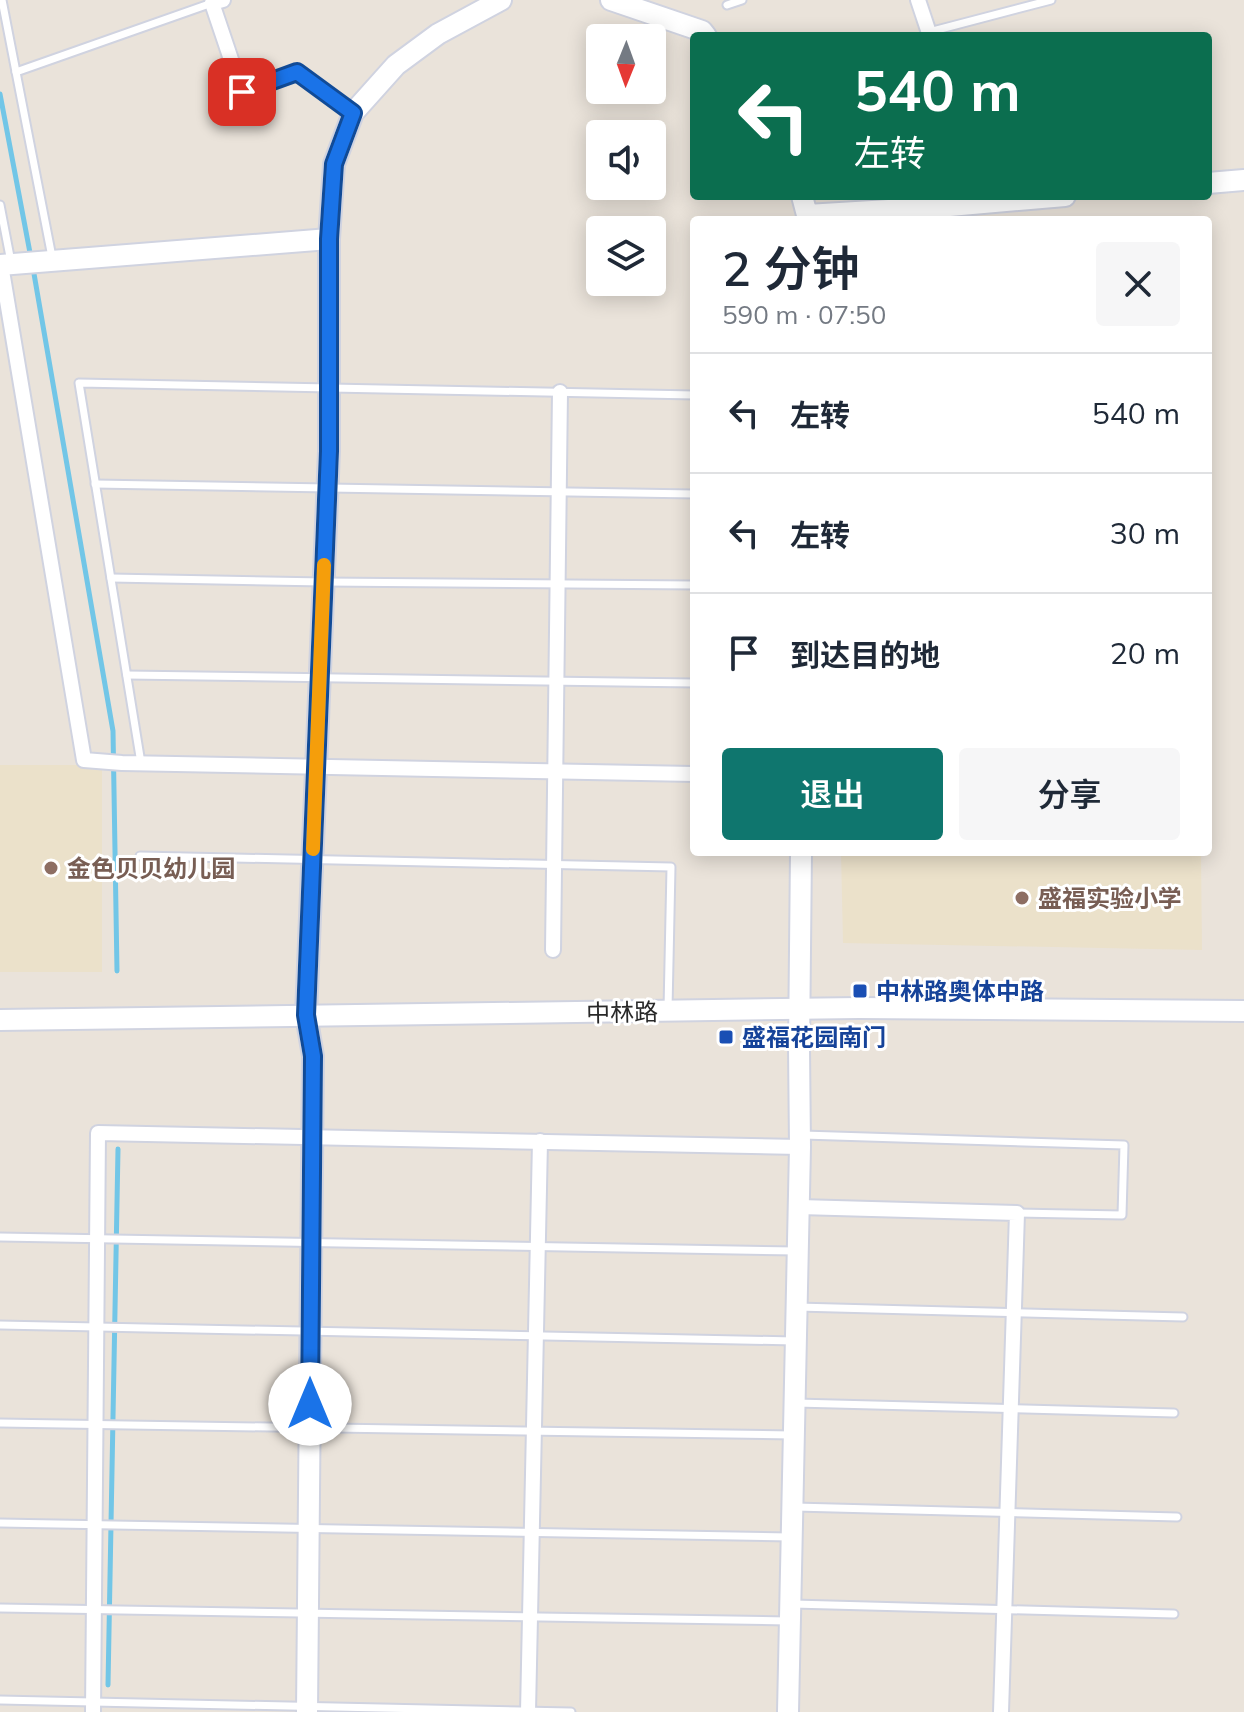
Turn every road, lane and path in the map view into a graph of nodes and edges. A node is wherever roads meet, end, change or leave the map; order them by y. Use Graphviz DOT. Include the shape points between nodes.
graph roads {
  1 [pos="2,0"];
  2 [pos="501,0"];
  3 [pos="611,0"];
  4 [pos="742,0"];
  5 [pos="918,0"];
  6 [pos="1051,0"];
  7 [pos="217,2"];
  8 [pos="727,5"];
  9 [pos="703,32"];
  10 [pos="928,32"];
  11 [pos="939,32"];
  12 [pos="16,72"];
  13 [pos="353,113"];
  14 [pos="1244,180"];
  15 [pos="1212,183"];
  16 [pos="976,200"];
  17 [pos="954,201"];
  18 [pos="0,205"];
  19 [pos="805,210"];
  20 [pos="329,239"];
  21 [pos="21,263"];
  22 [pos="329,388"];
  23 [pos="560,392"];
  24 [pos="690,395"];
  25 [pos="95,484"];
  26 [pos="328,488"];
  27 [pos="559,491"];
  28 [pos="690,494"];
  29 [pos="111,578"];
  30 [pos="324,582"];
  31 [pos="558,584"];
  32 [pos="690,585"];
  33 [pos="127,675"];
  34 [pos="320,678"];
  35 [pos="557,681"];
  36 [pos="690,683"];
  37 [pos="141,763"];
  38 [pos="316,766"];
  39 [pos="556,771"];
  40 [pos="690,774"];
  41 [pos="140,856"];
  42 [pos="801,856"];
  43 [pos="312,860"];
  44 [pos="555,865"];
  45 [pos="553,950"];
  46 [pos="800,1010"];
  47 [pos="1244,1011"];
  48 [pos="668,1012"];
  49 [pos="306,1015"];
  50 [pos="0,1020"];
  51 [pos="312,1137"];
  52 [pos="540,1141"];
  53 [pos="800,1141"];
  54 [pos="799,1207"];
  55 [pos="1017,1213"];
  56 [pos="0,1237"];
  57 [pos="103,1239"];
  58 [pos="311,1242"];
  59 [pos="538,1246"];
  60 [pos="798,1251"];
  61 [pos="797,1307"];
  62 [pos="1013,1312"];
  63 [pos="1183,1317"];
  64 [pos="0,1325"];
  65 [pos="102,1327"];
  66 [pos="310,1331"];
  67 [pos="536,1336"];
  68 [pos="796,1341"];
  69 [pos="795,1403"];
  70 [pos="1011,1409"];
  71 [pos="1174,1413"];
  72 [pos="0,1423"];
  73 [pos="100,1425"];
  74 [pos="309,1428"];
  75 [pos="534,1431"];
  76 [pos="794,1435"];
  77 [pos="792,1507"];
  78 [pos="1007,1512"];
  79 [pos="1177,1517"];
  80 [pos="0,1523"];
  81 [pos="99,1525"];
  82 [pos="309,1529"];
  83 [pos="532,1532"];
  84 [pos="792,1537"];
  85 [pos="0,1608"];
  86 [pos="98,1609"];
  87 [pos="1004,1610"];
  88 [pos="308,1613"];
  89 [pos="790,1613"];
  90 [pos="1174,1614"];
  91 [pos="530,1617"];
  92 [pos="0,1700"];
  93 [pos="93,1707"];
  94 [pos="307,1709"];
  95 [pos="528,1712"];
  96 [pos="571,1712"];
  97 [pos="788,1712"];
  98 [pos="1001,1712"];
  1 -- 12 [label="lane"];
  2 -- 13 [label="street" via="438,34 396,65"];
  3 -- 9 [label="street"];
  4 -- 8 [label="lane"];
  5 -- 10 [label="street"];
  6 -- 11 [label="lane"];
  7 -- 12 [label="lane"];
  7 -- 13 [label="street" via="242,92 297,72"];
  12 -- 21 [label="lane"];
  13 -- 20 [label="street" via="334,164"];
  14 -- 15 [label="street"];
  16 -- 17 [label="street"];
  17 -- 19 [label="street"];
  18 -- 21 [label="lane"];
  20 -- 21 [label="street"];
  20 -- 22 [label="street"];
  21 -- 37 [label="street" via="84,760"];
  22 -- 23 [label="lane"];
  22 -- 25 [label="lane" via="79,383"];
  22 -- 26 [label="street"];
  23 -- 24 [label="lane"];
  23 -- 27 [label="street"];
  25 -- 26 [label="lane"];
  25 -- 29 [label="lane"];
  26 -- 27 [label="lane"];
  26 -- 30 [label="street"];
  27 -- 28 [label="lane"];
  27 -- 31 [label="street"];
  29 -- 30 [label="lane"];
  29 -- 33 [label="lane"];
  30 -- 31 [label="lane"];
  30 -- 34 [label="street"];
  31 -- 32 [label="lane"];
  31 -- 35 [label="street"];
  33 -- 34 [label="lane"];
  33 -- 37 [label="lane"];
  34 -- 35 [label="lane"];
  34 -- 38 [label="street"];
  35 -- 36 [label="lane"];
  35 -- 39 [label="street"];
  37 -- 38 [label="street"];
  38 -- 39 [label="street"];
  38 -- 43 [label="street"];
  39 -- 40 [label="street"];
  39 -- 44 [label="street"];
  41 -- 43 [label="lane"];
  42 -- 46 [label="street"];
  43 -- 44 [label="lane"];
  43 -- 49 [label="street"];
  44 -- 45 [label="street"];
  44 -- 48 [label="lane" via="671,867"];
  46 -- 47 [label="street, 中林路"];
  46 -- 48 [label="street, 中林路"];
  46 -- 53 [label="street"];
  48 -- 49 [label="street, 中林路"];
  49 -- 50 [label="street, 中林路"];
  49 -- 51 [label="street" via="313,1056"];
  51 -- 52 [label="street"];
  51 -- 57 [label="street" via="98,1133"];
  51 -- 58 [label="street"];
  52 -- 53 [label="street"];
  52 -- 59 [label="street"];
  53 -- 54 [label="street"];
  53 -- 55 [label="lane" via="1124,1145 1122,1215"];
  54 -- 55 [label="street"];
  54 -- 60 [label="street"];
  55 -- 62 [label="street"];
  56 -- 57 [label="lane"];
  57 -- 58 [label="lane"];
  57 -- 65 [label="street"];
  58 -- 59 [label="lane"];
  58 -- 66 [label="street"];
  59 -- 60 [label="lane"];
  59 -- 67 [label="street"];
  60 -- 61 [label="street"];
  61 -- 62 [label="lane"];
  61 -- 68 [label="street"];
  62 -- 63 [label="lane"];
  62 -- 70 [label="street"];
  64 -- 65 [label="lane"];
  65 -- 66 [label="lane"];
  65 -- 73 [label="street"];
  66 -- 67 [label="lane"];
  66 -- 74 [label="street"];
  67 -- 68 [label="lane"];
  67 -- 75 [label="street"];
  68 -- 69 [label="street"];
  69 -- 70 [label="lane"];
  69 -- 76 [label="street"];
  70 -- 71 [label="lane"];
  70 -- 78 [label="street"];
  72 -- 73 [label="lane"];
  73 -- 74 [label="lane"];
  73 -- 81 [label="street"];
  74 -- 75 [label="lane"];
  74 -- 82 [label="street"];
  75 -- 76 [label="lane"];
  75 -- 83 [label="street"];
  76 -- 77 [label="street"];
  77 -- 78 [label="lane"];
  77 -- 84 [label="street"];
  78 -- 79 [label="lane"];
  78 -- 87 [label="street"];
  80 -- 81 [label="lane"];
  81 -- 82 [label="lane"];
  81 -- 86 [label="street"];
  82 -- 83 [label="lane"];
  82 -- 88 [label="street"];
  83 -- 84 [label="lane"];
  83 -- 91 [label="street"];
  84 -- 89 [label="street"];
  85 -- 86 [label="lane"];
  86 -- 88 [label="lane"];
  86 -- 93 [label="street"];
  87 -- 89 [label="lane"];
  87 -- 90 [label="lane"];
  87 -- 98 [label="street"];
  88 -- 91 [label="lane"];
  88 -- 94 [label="street"];
  89 -- 91 [label="lane"];
  89 -- 97 [label="street"];
  91 -- 95 [label="street"];
  92 -- 93 [label="lane"];
  93 -- 94 [label="lane"];
  94 -- 95 [label="lane"];
  95 -- 96 [label="lane"];
}
